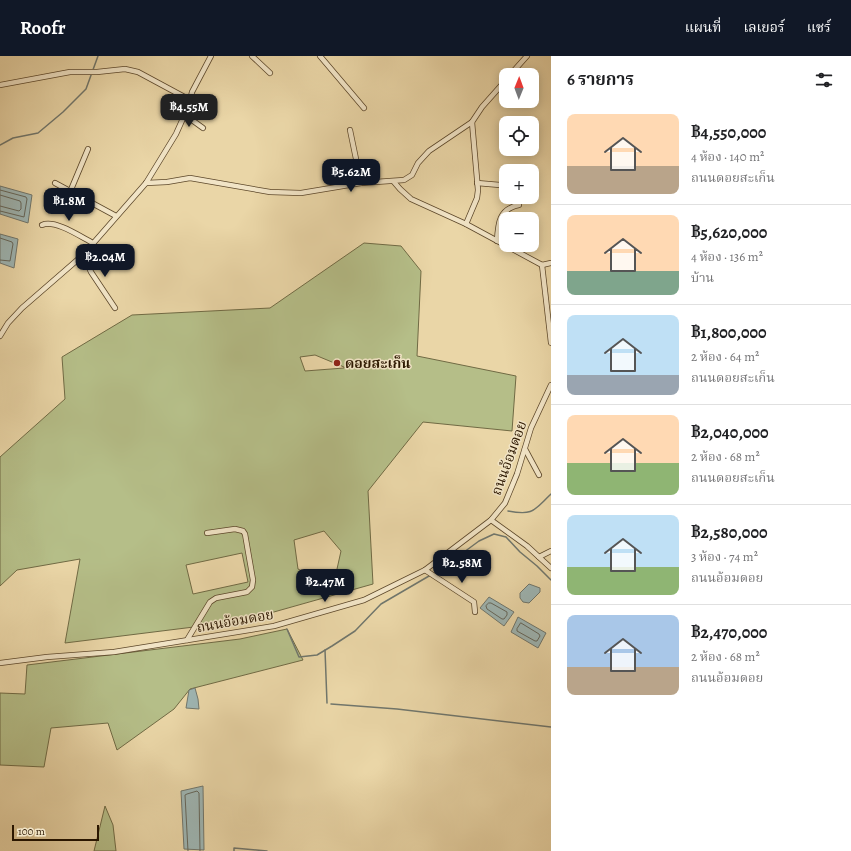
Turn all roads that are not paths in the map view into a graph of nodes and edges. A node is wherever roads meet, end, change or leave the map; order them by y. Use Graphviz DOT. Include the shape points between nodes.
graph roads {
  1 [pos="211,56"];
  2 [pos="252,56"];
  3 [pos="320,56"];
  4 [pos="527,56"];
  5 [pos="516,68"];
  6 [pos="270,73"];
  7 [pos="0,85"];
  8 [pos="499,88"];
  9 [pos="190,100"];
  10 [pos="364,108"];
  11 [pos="185,115"];
  12 [pos="472,122"];
  13 [pos="203,128"];
  14 [pos="350,130"];
  15 [pos="88,149"];
  16 [pos="361,182"];
  17 [pos="394,182"];
  18 [pos="55,183"];
  19 [pos="146,183"];
  20 [pos="478,183"];
  21 [pos="499,185"];
  22 [pos="70,192"];
  23 [pos="520,205"];
  24 [pos="116,216"];
  25 [pos="466,224"];
  26 [pos="42,225"];
  27 [pos="497,241"];
  28 [pos="93,244"];
  29 [pos="83,256"];
  30 [pos="551,263"];
  31 [pos="542,265"];
  32 [pos="115,308"];
  33 [pos="0,336"];
  34 [pos="551,343"];
  35 [pos="551,385"];
  36 [pos="525,449"];
  37 [pos="539,475"];
  38 [pos="491,520"];
  39 [pos="207,533"];
  40 [pos="551,551"];
  41 [pos="539,557"];
  42 [pos="551,568"];
  43 [pos="425,570"];
  44 [pos="475,612"];
  45 [pos="187,640"];
  46 [pos="0,663"];
  1 -- 9 [label="street"];
  2 -- 6 [label="street"];
  3 -- 10 [label="street"];
  4 -- 5 [label="street"];
  7 -- 9 [label="street" via="70,72 125,69 138,72"];
  8 -- 12 [label="street"];
  9 -- 11 [label="street"];
  11 -- 13 [label="street"];
  11 -- 19 [label="street" via="167,151"];
  12 -- 17 [label="street" via="429,151 418,163 412,175"];
  12 -- 20 [label="street"];
  14 -- 16 [label="street"];
  15 -- 22 [label="street"];
  16 -- 17 [label="street"];
  16 -- 19 [label="street" via="301,193 270,192 190,178"];
  17 -- 25 [label="street" via="411,199"];
  18 -- 22 [label="street"];
  19 -- 24 [label="street"];
  20 -- 21 [label="street"];
  20 -- 25 [label="street" via="477,198"];
  22 -- 24 [label="street"];
  23 -- 27 [label="street" via="514,206 502,215"];
  24 -- 28 [label="street"];
  25 -- 27 [label="street"];
  26 -- 28 [label="street" via="58,225"];
  27 -- 31 [label="street"];
  28 -- 29 [label="street"];
  29 -- 32 [label="street"];
  29 -- 33 [label="street" via="22,308"];
  30 -- 31 [label="street"];
  31 -- 34 [label="street"];
  35 -- 36 [label="street, ถนนอ้อมดอย" via="531,428"];
  36 -- 37 [label="street"];
  36 -- 38 [label="street, ถนนอ้อมดอย" via="505,503"];
  38 -- 41 [label="street"];
  38 -- 43 [label="street, ถนนอ้อมดอย"];
  39 -- 45 [label="street" via="235,529 243,531 253,580 252,587 247,592 216,598 210,602"];
  40 -- 41 [label="street"];
  41 -- 42 [label="street"];
  43 -- 44 [label="street" via="474,602"];
  43 -- 45 [label="street, ถนนอ้อมดอย" via="364,600 274,626"];
  45 -- 46 [label="street, ถนนอ้อมดอย" via="114,652"];
}
